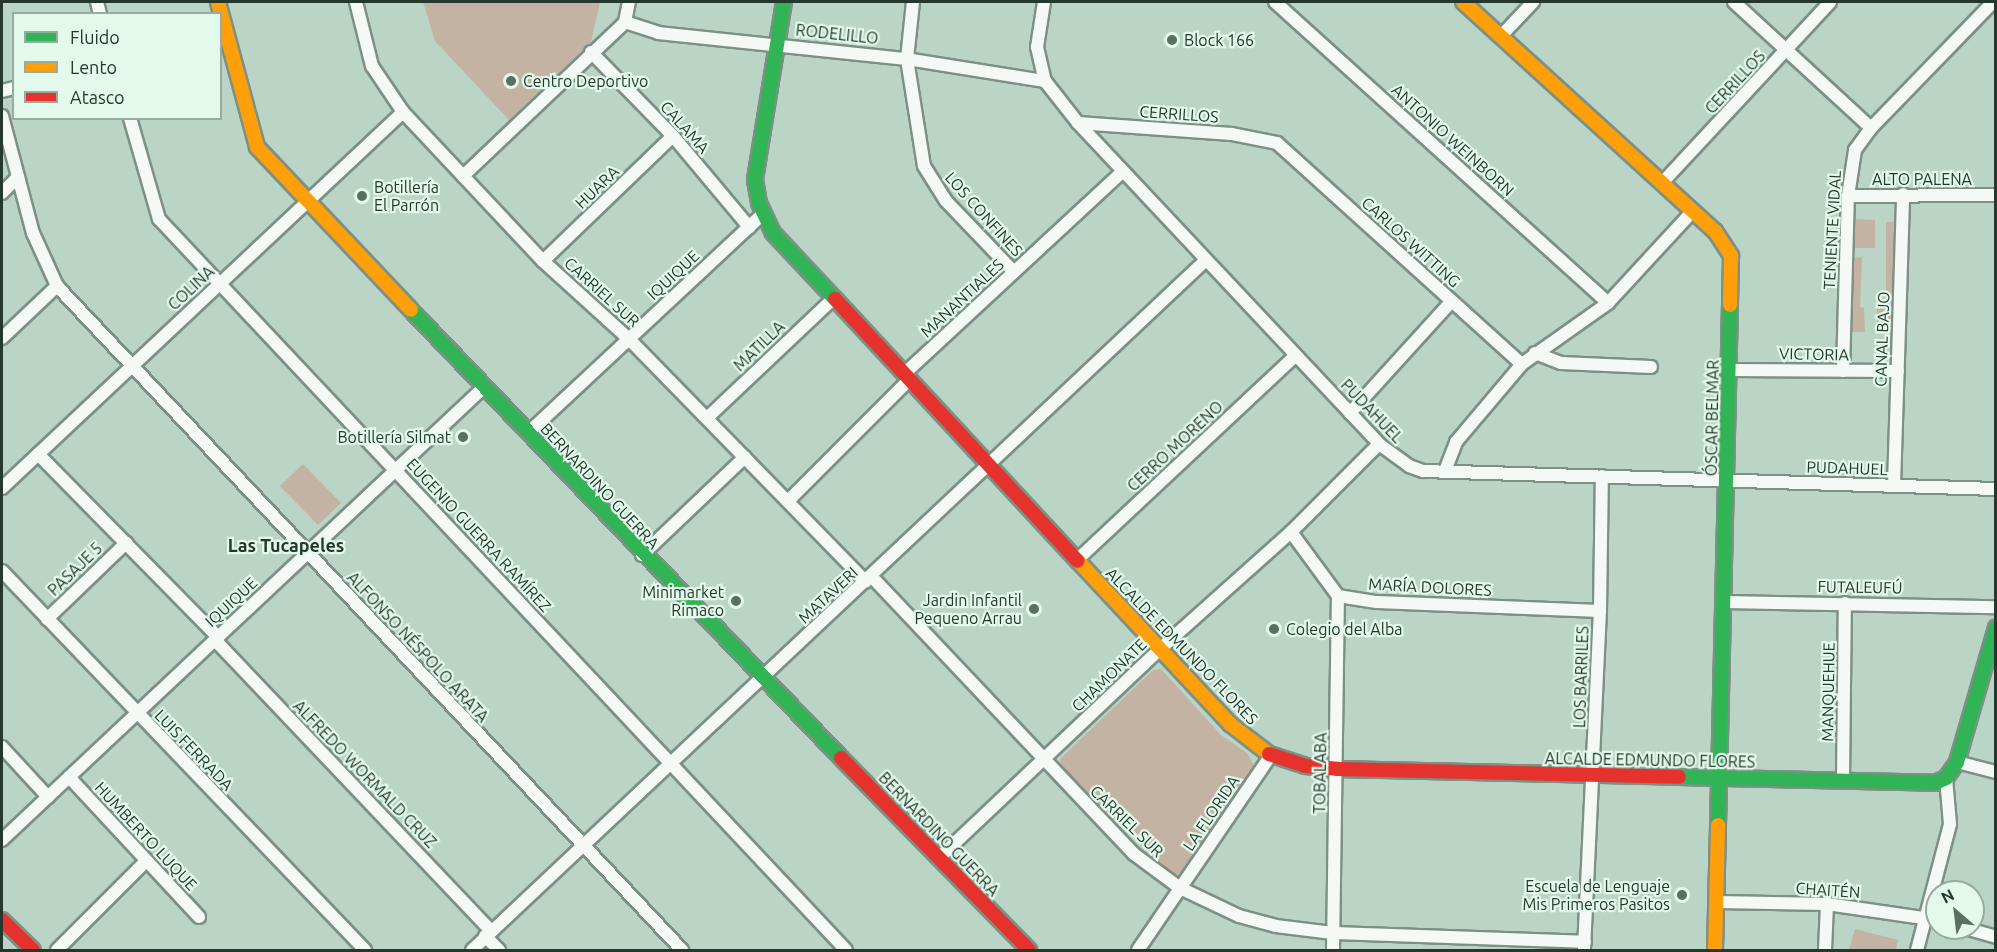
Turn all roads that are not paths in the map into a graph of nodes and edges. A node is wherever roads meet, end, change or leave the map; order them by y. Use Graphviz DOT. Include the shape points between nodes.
graph roads {
  1 [pos="356,2"];
  2 [pos="629,2"];
  3 [pos="784,2"];
  4 [pos="913,2"];
  5 [pos="1044,2"];
  6 [pos="1275,2"];
  7 [pos="1463,2"];
  8 [pos="1533,2"];
  9 [pos="1734,2"];
  10 [pos="1830,2"];
  11 [pos="1993,2"];
  12 [pos="222,17"];
  13 [pos="625,22"];
  14 [pos="1501,36"];
  15 [pos="777,45"];
  16 [pos="1787,51"];
  17 [pos="591,52"];
  18 [pos="907,59"];
  19 [pos="1045,81"];
  20 [pos="403,112"];
  21 [pos="2,117"];
  22 [pos="131,120"];
  23 [pos="1078,123"];
  24 [pos="1871,128"];
  25 [pos="673,136"];
  26 [pos="1277,143"];
  27 [pos="1122,172"];
  28 [pos="463,176"];
  29 [pos="18,177"];
  30 [pos="1662,183"];
  31 [pos="2,193"];
  32 [pos="1903,194"];
  33 [pos="1995,195"];
  34 [pos="1848,196"];
  35 [pos="308,201"];
  36 [pos="1693,211"];
  37 [pos="762,215"];
  38 [pos="749,227"];
  39 [pos="543,261"];
  40 [pos="1206,261"];
  41 [pos="1014,272"];
  42 [pos="220,284"];
  43 [pos="57,286"];
  44 [pos="833,299"];
  45 [pos="1452,301"];
  46 [pos="1608,303"];
  47 [pos="2,338"];
  48 [pos="629,339"];
  49 [pos="1535,353"];
  50 [pos="1295,356"];
  51 [pos="1522,364"];
  52 [pos="130,367"];
  53 [pos="1652,367"];
  54 [pos="1730,370"];
  55 [pos="1843,371"];
  56 [pos="1898,371"];
  57 [pos="906,377"];
  58 [pos="484,387"];
  59 [pos="1350,413"];
  60 [pos="707,418"];
  61 [pos="528,433"];
  62 [pos="1379,444"];
  63 [pos="38,454"];
  64 [pos="745,457"];
  65 [pos="989,465"];
  66 [pos="395,471"];
  67 [pos="1445,471"];
  68 [pos="1602,476"];
  69 [pos="1727,480"];
  70 [pos="1894,486"];
  71 [pos="2,488"];
  72 [pos="1995,489"];
  73 [pos="788,501"];
  74 [pos="1291,532"];
  75 [pos="126,543"];
  76 [pos="307,554"];
  77 [pos="642,555"];
  78 [pos="1077,560"];
  79 [pos="2,571"];
  80 [pos="869,580"];
  81 [pos="1338,596"];
  82 [pos="1724,602"];
  83 [pos="1845,603"];
  84 [pos="1995,608"];
  85 [pos="1600,611"];
  86 [pos="47,619"];
  87 [pos="1995,628"];
  88 [pos="216,638"];
  89 [pos="1160,648"];
  90 [pos="763,677"];
  91 [pos="136,714"];
  92 [pos="2,747"];
  93 [pos="1271,755"];
  94 [pos="1044,762"];
  95 [pos="1957,762"];
  96 [pos="670,763"];
  97 [pos="1336,769"];
  98 [pos="1995,772"];
  99 [pos="1594,775"];
  100 [pos="69,777"];
  101 [pos="1720,778"];
  102 [pos="1946,778"];
  103 [pos="1843,781"];
  104 [pos="48,797"];
  105 [pos="2,840"];
  106 [pos="583,845"];
  107 [pos="940,856"];
  108 [pos="146,861"];
  109 [pos="1939,880"];
  110 [pos="1180,888"];
  111 [pos="1717,903"];
  112 [pos="1827,904"];
  113 [pos="199,917"];
  114 [pos="1925,917"];
  115 [pos="2,920"];
  116 [pos="1333,933"];
  117 [pos="1925,933"];
  118 [pos="488,934"];
  119 [pos="1585,946"];
  120 [pos="33,951"];
  121 [pos="57,951"];
  122 [pos="365,951"];
  123 [pos="472,951"];
  124 [pos="499,951"];
  125 [pos="682,951"];
  126 [pos="846,951"];
  127 [pos="1029,951"];
  128 [pos="1138,951"];
  129 [pos="1333,951"];
  130 [pos="1715,951"];
  131 [pos="1825,951"];
  132 [pos="1917,951"];
  1 -- 20 [label="street, CARRIEL SUR" via="372,66"];
  2 -- 13 [label="street"];
  3 -- 15 [label="street, ALCALDE EDMUNDO FLORES"];
  4 -- 18 [label="street, LOS CONFINES"];
  5 -- 19 [label="street, PUDAHUEL" via="1037,46"];
  6 -- 46 [label="street, ANTONIO WEINBORN"];
  7 -- 14 [label="street, ÓSCAR BELMAR"];
  8 -- 14 [label="street"];
  9 -- 16 [label="street"];
  10 -- 16 [label="street, CERRILLOS"];
  11 -- 24 [label="street, TENIENTE VIDAL"];
  12 -- 35 [label="street, BERNARDINO GUERRA" via="257,147"];
  13 -- 15 [label="street, RODELILLO" via="658,33"];
  13 -- 17 [label="street"];
  14 -- 30 [label="street, ÓSCAR BELMAR"];
  15 -- 18 [label="street, RODELILLO"];
  15 -- 37 [label="street, ALCALDE EDMUNDO FLORES" via="755,180"];
  16 -- 24 [label="street"];
  16 -- 30 [label="street, CERRILLOS"];
  17 -- 25 [label="street, CALAMA"];
  17 -- 28 [label="street"];
  18 -- 19 [label="street, RODELILLO"];
  18 -- 41 [label="street, LOS CONFINES" via="916,136 930,179"];
  19 -- 23 [label="street, PUDAHUEL"];
  20 -- 28 [label="street, CARRIEL SUR"];
  20 -- 35 [label="street, COLINA"];
  21 -- 29 [label="street, ALFONSO NÉSPOLO ARATA"];
  22 -- 42 [label="street, EUGENIO GUERRA RAMÍREZ" via="159,219"];
  23 -- 26 [label="street, CERRILLOS" via="1232,134"];
  23 -- 27 [label="street, PUDAHUEL"];
  24 -- 34 [label="street, TENIENTE VIDAL" via="1855,150"];
  25 -- 38 [label="street, CALAMA"];
  25 -- 39 [label="street, HUARA"];
  26 -- 45 [label="street, CARLOS WITTING"];
  27 -- 40 [label="street, PUDAHUEL"];
  27 -- 41 [label="street, MANANTIALES"];
  28 -- 39 [label="street, CARRIEL SUR"];
  29 -- 31 [label="street"];
  29 -- 43 [label="street, ALFONSO NÉSPOLO ARATA" via="33,233"];
  30 -- 36 [label="street, ÓSCAR BELMAR"];
  32 -- 33 [label="street, ALTO PALENA"];
  32 -- 34 [label="street, ALTO PALENA"];
  32 -- 56 [label="street, CANAL BAJO"];
  34 -- 55 [label="street, TENIENTE VIDAL"];
  35 -- 42 [label="street, COLINA"];
  35 -- 58 [label="street, BERNARDINO GUERRA"];
  36 -- 46 [label="street"];
  36 -- 54 [label="street, ÓSCAR BELMAR" via="1722,238 1731,256"];
  37 -- 38 [label="street, IQUIQUE"];
  37 -- 44 [label="street, ALCALDE EDMUNDO FLORES" via="778,240"];
  38 -- 48 [label="street, IQUIQUE"];
  39 -- 48 [label="street, CARRIEL SUR"];
  40 -- 50 [label="street, PUDAHUEL"];
  40 -- 65 [label="street, MATAVERI"];
  41 -- 57 [label="street, MANANTIALES"];
  42 -- 52 [label="street, COLINA"];
  42 -- 66 [label="street, EUGENIO GUERRA RAMÍREZ"];
  43 -- 47 [label="street"];
  43 -- 52 [label="street, ALFONSO NÉSPOLO ARATA"];
  44 -- 57 [label="street, ALCALDE EDMUNDO FLORES"];
  44 -- 60 [label="street, MATILLA"];
  45 -- 51 [label="street, CARLOS WITTING"];
  45 -- 59 [label="street"];
  46 -- 49 [label="street"];
  48 -- 60 [label="street, CARRIEL SUR"];
  48 -- 61 [label="street, IQUIQUE"];
  49 -- 51 [label="street"];
  49 -- 53 [label="street" via="1561,363"];
  50 -- 59 [label="street, PUDAHUEL"];
  50 -- 78 [label="street, CERRO MORENO"];
  51 -- 67 [label="street" via="1456,442"];
  52 -- 63 [label="street, COLINA"];
  52 -- 76 [label="street, ALFONSO NÉSPOLO ARATA"];
  54 -- 55 [label="street, VICTORIA"];
  54 -- 69 [label="street, ÓSCAR BELMAR"];
  55 -- 56 [label="street, VICTORIA"];
  56 -- 70 [label="street, CANAL BAJO"];
  57 -- 65 [label="street, ALCALDE EDMUNDO FLORES"];
  57 -- 73 [label="street, MANANTIALES"];
  58 -- 61 [label="street, BERNARDINO GUERRA"];
  58 -- 66 [label="street, IQUIQUE"];
  59 -- 62 [label="street, PUDAHUEL"];
  60 -- 64 [label="street, CARRIEL SUR"];
  61 -- 77 [label="street, BERNARDINO GUERRA"];
  62 -- 67 [label="street, PUDAHUEL" via="1409,466"];
  62 -- 74 [label="street, CHAMONATE"];
  63 -- 71 [label="street, COLINA"];
  63 -- 75 [label="street, ALFREDO WORMALD CRUZ"];
  64 -- 73 [label="street, CARRIEL SUR"];
  64 -- 77 [label="street"];
  65 -- 78 [label="street, ALCALDE EDMUNDO FLORES"];
  65 -- 80 [label="street, MATAVERI"];
  66 -- 76 [label="street, IQUIQUE"];
  66 -- 96 [label="street, EUGENIO GUERRA RAMÍREZ"];
  67 -- 68 [label="street, PUDAHUEL"];
  68 -- 69 [label="street, PUDAHUEL"];
  68 -- 85 [label="street, LOS BARRILES"];
  69 -- 70 [label="street, PUDAHUEL"];
  69 -- 82 [label="street, ÓSCAR BELMAR"];
  70 -- 72 [label="street, PUDAHUEL"];
  73 -- 80 [label="street, CARRIEL SUR"];
  74 -- 81 [label="street"];
  74 -- 89 [label="street, CHAMONATE"];
  75 -- 86 [label="street, PASAJE 5"];
  75 -- 88 [label="street, ALFREDO WORMALD CRUZ"];
  76 -- 88 [label="street, IQUIQUE"];
  76 -- 106 [label="street, ALFONSO NÉSPOLO ARATA"];
  77 -- 90 [label="street, BERNARDINO GUERRA"];
  78 -- 89 [label="street, ALCALDE EDMUNDO FLORES"];
  79 -- 86 [label="street, LUIS FERRADA"];
  80 -- 90 [label="street, MATAVERI"];
  80 -- 94 [label="street, CARRIEL SUR"];
  81 -- 85 [label="street, MARÍA DOLORES" via="1377,602"];
  81 -- 97 [label="street, TOBALABA"];
  82 -- 83 [label="street, FUTALEUFÚ"];
  82 -- 101 [label="street, ÓSCAR BELMAR"];
  83 -- 84 [label="street, FUTALEUFÚ"];
  83 -- 103 [label="street, MANQUEHUE"];
  85 -- 99 [label="street, LOS BARRILES"];
  86 -- 91 [label="street, LUIS FERRADA"];
  87 -- 95 [label="street"];
  88 -- 91 [label="street, IQUIQUE"];
  88 -- 118 [label="street, ALFREDO WORMALD CRUZ"];
  89 -- 93 [label="street, ALCALDE EDMUNDO FLORES" via="1243,736"];
  89 -- 94 [label="street, CHAMONATE"];
  90 -- 96 [label="street, MATAVERI"];
  90 -- 107 [label="street, BERNARDINO GUERRA"];
  91 -- 100 [label="street, IQUIQUE"];
  91 -- 122 [label="street, LUIS FERRADA"];
  92 -- 104 [label="street"];
  93 -- 97 [label="street, ALCALDE EDMUNDO FLORES" via="1305,766"];
  93 -- 110 [label="street, LA FLORIDA"];
  94 -- 107 [label="street, CHAMONATE"];
  94 -- 110 [label="street, CARRIEL SUR" via="1134,854"];
  95 -- 98 [label="street"];
  95 -- 102 [label="street"];
  96 -- 106 [label="street, MATAVERI"];
  96 -- 126 [label="street, EUGENIO GUERRA RAMÍREZ"];
  97 -- 99 [label="street, ALCALDE EDMUNDO FLORES"];
  97 -- 116 [label="street, TOBALABA"];
  99 -- 101 [label="street, ALCALDE EDMUNDO FLORES"];
  99 -- 119 [label="street, LOS BARRILES"];
  100 -- 104 [label="street, IQUIQUE"];
  100 -- 108 [label="street, HUMBERTO LUQUE"];
  101 -- 103 [label="street, ALCALDE EDMUNDO FLORES"];
  101 -- 111 [label="street, ÓSCAR BELMAR"];
  102 -- 103 [label="street, ALCALDE EDMUNDO FLORES" via="1928,783"];
  102 -- 109 [label="street" via="1950,824"];
  104 -- 105 [label="street, IQUIQUE"];
  106 -- 118 [label="street, MATAVERI"];
  106 -- 125 [label="street, ALFONSO NÉSPOLO ARATA"];
  107 -- 127 [label="street, BERNARDINO GUERRA"];
  108 -- 113 [label="street, HUMBERTO LUQUE"];
  108 -- 121 [label="street"];
  110 -- 116 [label="street, CARRIEL SUR" via="1239,916"];
  110 -- 128 [label="street, LA FLORIDA"];
  111 -- 112 [label="street, CHAITÉN"];
  111 -- 130 [label="street, ÓSCAR BELMAR"];
  112 -- 114 [label="street, CHAITÉN"];
  112 -- 131 [label="street"];
  115 -- 120 [label="street"];
  116 -- 119 [label="street, CARRIEL SUR"];
  116 -- 129 [label="street, TOBALABA"];
  117 -- 132 [label="street"];
  118 -- 123 [label="street, MATAVERI"];
  118 -- 124 [label="street, ALFREDO WORMALD CRUZ"];
}
